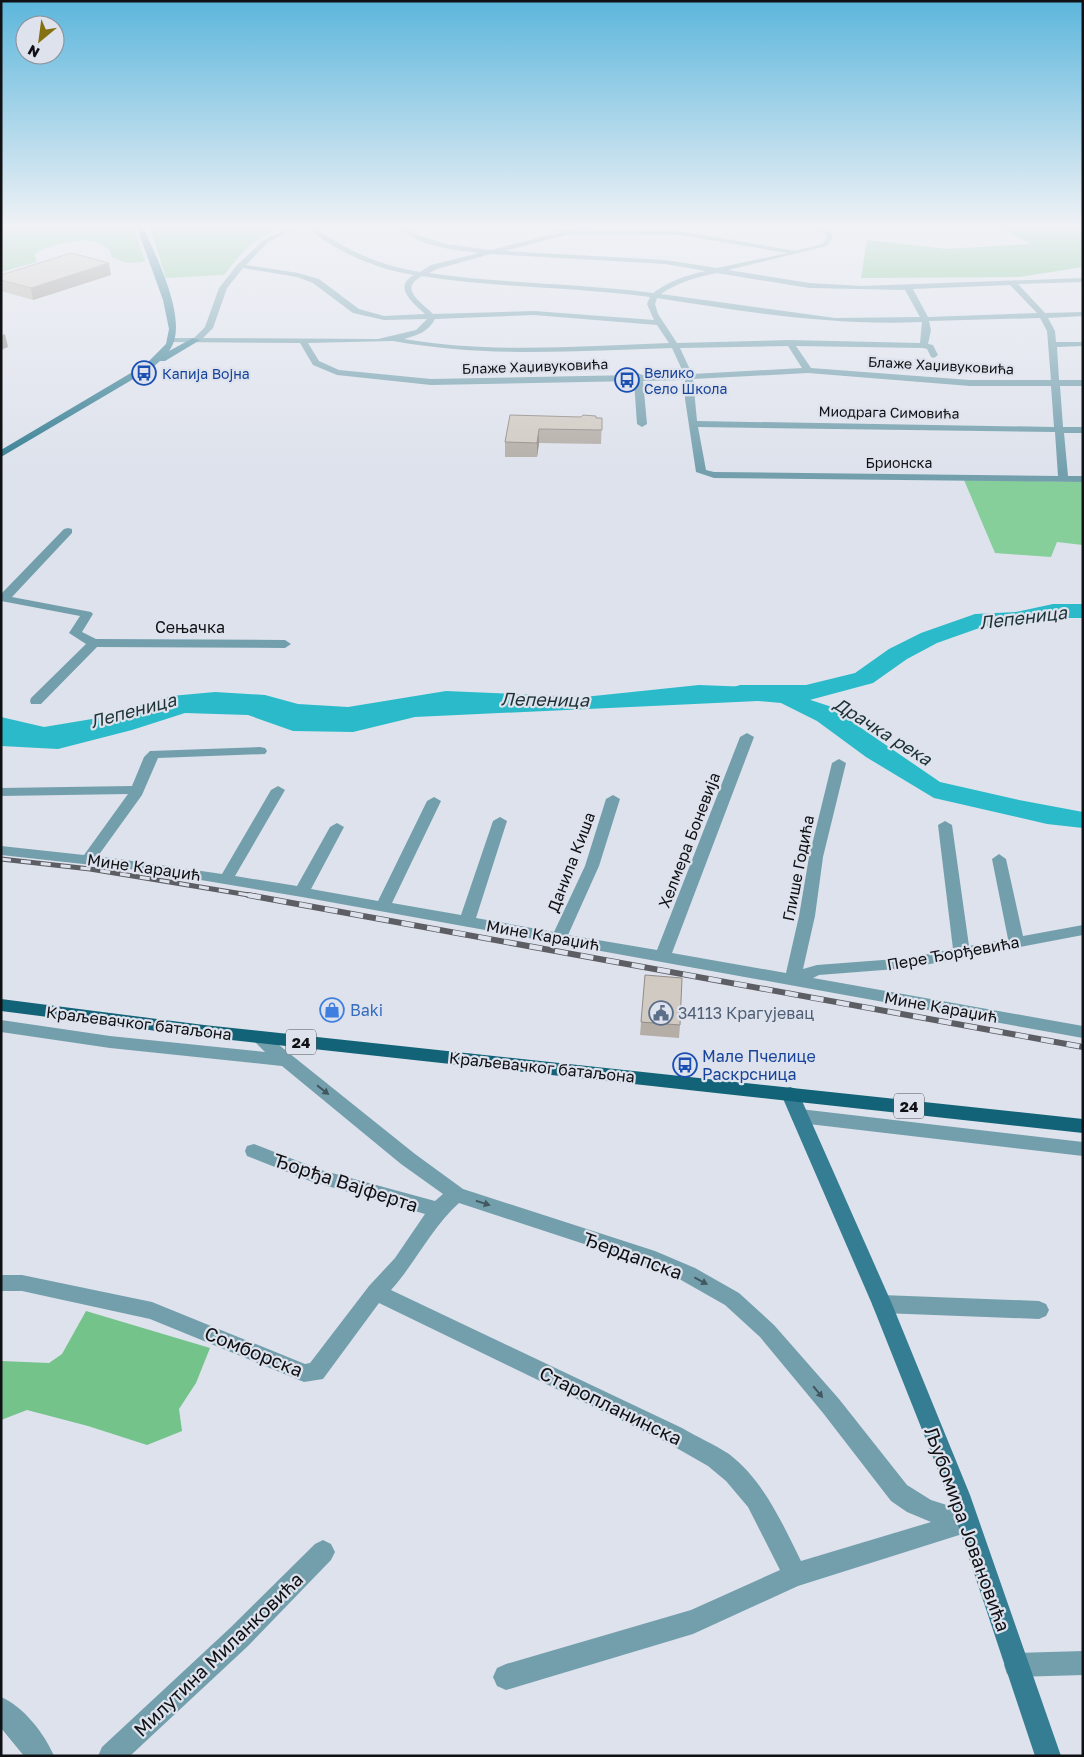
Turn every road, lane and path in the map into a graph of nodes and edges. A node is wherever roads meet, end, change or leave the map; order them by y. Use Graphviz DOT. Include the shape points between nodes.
graph roads {
  1 [pos="169,307"];
  2 [pos="216,307"];
  3 [pos="351,307"];
  4 [pos="422,307"];
  5 [pos="652,307"];
  6 [pos="737,307"];
  7 [pos="921,307"];
  8 [pos="1035,307"];
  9 [pos="1083,314"];
  10 [pos="1043,315"];
  11 [pos="432,317"];
  12 [pos="926,319"];
  13 [pos="660,322"];
  14 [pos="172,340"];
  15 [pos="196,340"];
  16 [pos="393,340"];
  17 [pos="303,342"];
  18 [pos="788,342"];
  19 [pos="1083,344"];
  20 [pos="1053,345"];
  21 [pos="675,346"];
  22 [pos="923,346"];
  23 [pos="934,355"];
  24 [pos="149,366"];
  25 [pos="808,370"];
  26 [pos="638,376"];
  27 [pos="689,377"];
  28 [pos="1055,382"];
  29 [pos="1083,383"];
  30 [pos="642,424"];
  31 [pos="695,424"];
  32 [pos="1059,429"];
  33 [pos="1083,430"];
  34 [pos="1,454"];
  35 [pos="1063,478"];
  36 [pos="1083,479"];
  37 [pos="68,531"];
  38 [pos="4,601"];
  39 [pos="94,643"];
  40 [pos="285,644"];
  41 [pos="36,701"];
  42 [pos="747,737"];
  43 [pos="260,751"];
  44 [pos="839,763"];
  45 [pos="136,790"];
  46 [pos="278,790"];
  47 [pos="1,792"];
  48 [pos="614,799"];
  49 [pos="434,801"];
  50 [pos="500,820"];
  51 [pos="945,825"];
  52 [pos="337,827"];
  53 [pos="1,850"];
  54 [pos="89,858"];
  55 [pos="999,859"];
  56 [pos="226,879"];
  57 [pos="302,892"];
  58 [pos="382,907"];
  59 [pos="467,921"];
  60 [pos="1083,930"];
  61 [pos="559,938"];
  62 [pos="1016,942"];
  63 [pos="962,954"];
  64 [pos="663,955"];
  65 [pos="793,980"];
  66 [pos="1,1005"];
  67 [pos="1,1026"];
  68 [pos="1083,1032"];
  69 [pos="258,1037"];
  70 [pos="284,1060"];
  71 [pos="790,1094"];
  72 [pos="800,1116"];
  73 [pos="1083,1126"];
  74 [pos="1083,1150"];
  75 [pos="254,1151"];
  76 [pos="456,1194"];
  77 [pos="438,1210"];
  78 [pos="1,1283"];
  79 [pos="376,1292"];
  80 [pos="882,1304"];
  81 [pos="1039,1310"];
  82 [pos="967,1522"];
  83 [pos="323,1552"];
  84 [pos="795,1575"];
  85 [pos="1083,1663"];
  86 [pos="1016,1665"];
  87 [pos="506,1677"];
  88 [pos="1,1710"];
  89 [pos="41,1756"];
  90 [pos="112,1756"];
  91 [pos="1048,1756"];
  1 -- 14 [label="street" via="174,322"];
  2 -- 15 [label="street" via="209,328"];
  3 -- 11 [label="street" via="384,318"];
  4 -- 11 [label="street"];
  5 -- 13 [label="street"];
  6 -- 12 [label="street" via="812,318 864,321"];
  7 -- 12 [label="street"];
  8 -- 10 [label="street"];
  9 -- 10 [label="street"];
  10 -- 12 [label="street"];
  10 -- 20 [label="street"];
  11 -- 13 [label="street" via="534,313"];
  11 -- 16 [label="street" via="428,325 418,332"];
  12 -- 22 [label="street"];
  13 -- 21 [label="street"];
  14 -- 15 [label="street"];
  14 -- 24 [label="street"];
  15 -- 17 [label="street"];
  15 -- 24 [label="street"];
  16 -- 17 [label="street"];
  16 -- 21 [label="street" via="437,347 509,350"];
  17 -- 26 [label="street, Блаже Хаџивуковића" via="316,363 337,372 357,375 466,382"];
  18 -- 21 [label="street"];
  18 -- 22 [label="street"];
  18 -- 25 [label="street"];
  19 -- 20 [label="street"];
  20 -- 28 [label="street"];
  21 -- 27 [label="street"];
  22 -- 23 [label="street" via="930,347"];
  24 -- 34 [label="street"];
  25 -- 27 [label="street, Блаже Хаџивуковића" via="765,370"];
  25 -- 28 [label="street, Блаже Хаџивуковића" via="970,383"];
  26 -- 27 [label="street, Блаже Хаџивуковића"];
  26 -- 30 [label="street"];
  27 -- 31 [label="street" via="689,399"];
  28 -- 29 [label="street, Блаже Хаџивуковића"];
  28 -- 32 [label="street"];
  31 -- 32 [label="street, Миодрага Симовића"];
  31 -- 35 [label="street, Брионска" via="701,472 714,475"];
  32 -- 33 [label="street, Миодрага Симовића"];
  32 -- 35 [label="street"];
  35 -- 36 [label="street, Брионска"];
  37 -- 38 [label="street"];
  38 -- 39 [label="street" via="87,614 75,634"];
  39 -- 40 [label="street, Сењачка"];
  39 -- 41 [label="street"];
  42 -- 64 [label="street, Хелмера Боневија"];
  43 -- 45 [label="street" via="155,754"];
  44 -- 65 [label="street, Глише Годића" via="816,857"];
  45 -- 47 [label="street"];
  45 -- 54 [label="street" via="136,795"];
  46 -- 56 [label="street"];
  48 -- 61 [label="street, Данила Киша" via="592,866"];
  49 -- 58 [label="street"];
  50 -- 59 [label="street"];
  51 -- 63 [label="street"];
  52 -- 57 [label="street"];
  53 -- 54 [label="street, Мине Караџић"];
  54 -- 56 [label="street, Мине Караџић"];
  55 -- 62 [label="street"];
  56 -- 57 [label="street, Мине Караџић"];
  57 -- 58 [label="street, Мине Караџић"];
  58 -- 59 [label="street, Мине Караџић"];
  59 -- 61 [label="street, Мине Караџић"];
  60 -- 62 [label="street, Пере Ђорђевића"];
  61 -- 64 [label="street, Мине Караџић"];
  62 -- 63 [label="street, Пере Ђорђевића"];
  63 -- 65 [label="street, Пере Ђорђевића" via="909,963 817,970"];
  64 -- 65 [label="street, Мине Караџић"];
  65 -- 68 [label="street, Мине Караџић"];
  66 -- 69 [label="main road, Краљевачког батаљона / 24"];
  67 -- 70 [label="street" via="110,1042"];
  69 -- 70 [label="street, Ђердапска"];
  69 -- 71 [label="main road, Краљевачког батаљона / 24"];
  70 -- 76 [label="street, Ђердапска, one-way"];
  71 -- 72 [label="street, Љубомира Јовановића"];
  71 -- 73 [label="main road, Краљевачког батаљона / 24"];
  72 -- 74 [label="street"];
  72 -- 80 [label="street, Љубомира Јовановића"];
  75 -- 77 [label="street, Ђорђа Вајферта" via="316,1176"];
  76 -- 77 [label="street, Сомборска"];
  76 -- 82 [label="street, Ђердапска, one-way" via="648,1257 688,1274 732,1299 767,1331 899,1493 929,1510"];
  77 -- 79 [label="street, Сомборска" via="402,1264"];
  78 -- 79 [label="street, Сомборска" via="22,1283 152,1311 312,1374"];
  79 -- 84 [label="street, Старопланинска" via="674,1435 722,1462 746,1488 769,1521"];
  80 -- 81 [label="street"];
  80 -- 82 [label="street, Љубомира Јовановића"];
  82 -- 84 [label="street"];
  82 -- 86 [label="street, Љубомира Јовановића"];
  83 -- 90 [label="street, Милутина Миланковића" via="239,1637"];
  84 -- 87 [label="street" via="693,1622"];
  85 -- 86 [label="street"];
  86 -- 91 [label="street, Љубомира Јовановића"];
  88 -- 89 [label="street"];
}
